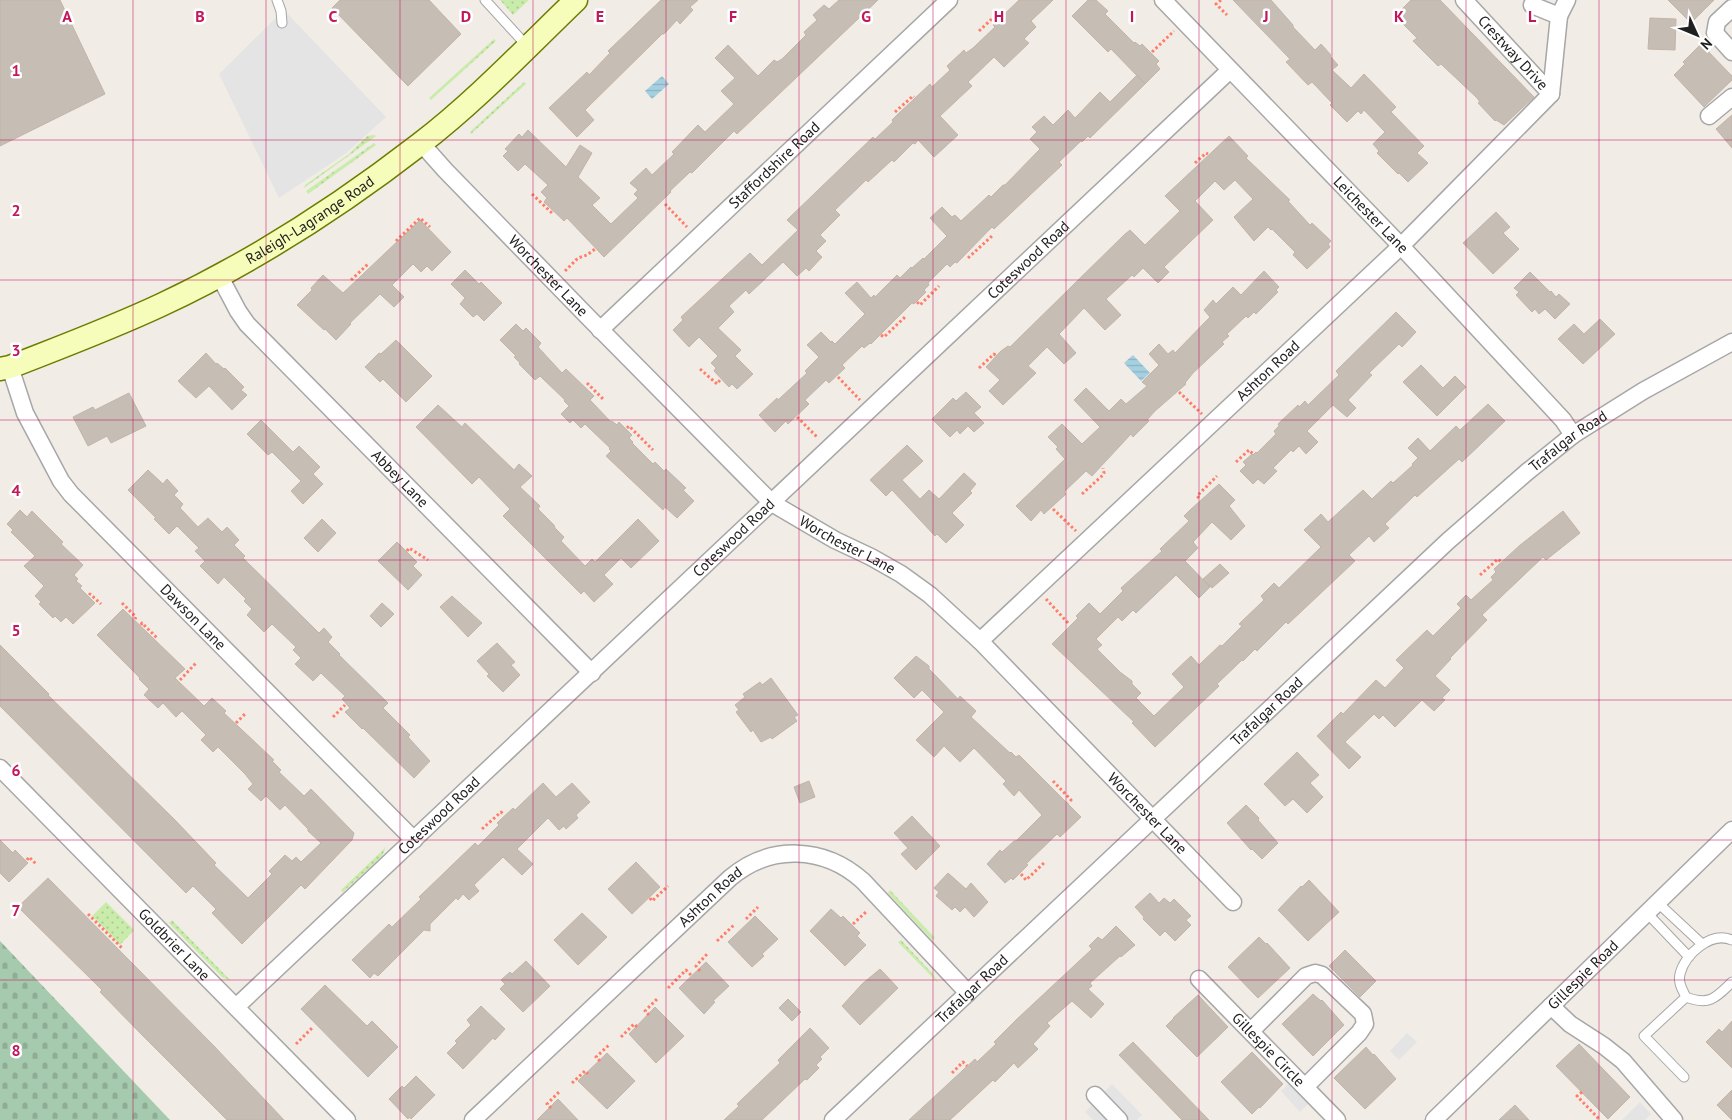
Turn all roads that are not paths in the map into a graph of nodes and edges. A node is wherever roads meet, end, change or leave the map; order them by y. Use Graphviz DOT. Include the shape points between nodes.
graph roads {
  1 [pos="277,0"];
  2 [pos="485,0"];
  3 [pos="576,0"];
  4 [pos="949,0"];
  5 [pos="1163,0"];
  6 [pos="1464,0"];
  7 [pos="1567,0"];
  8 [pos="1532,5"];
  9 [pos="1732,8"];
  10 [pos="1558,16"];
  11 [pos="282,23"];
  12 [pos="528,47"];
  13 [pos="1732,52"];
  14 [pos="1230,70"];
  15 [pos="1551,94"];
  16 [pos="1732,97"];
  17 [pos="1709,116"];
  18 [pos="421,143"];
  19 [pos="1401,246"];
  20 [pos="219,275"];
  21 [pos="600,330"];
  22 [pos="1732,342"];
  23 [pos="5,368"];
  24 [pos="1573,435"];
  25 [pos="772,503"];
  26 [pos="980,641"];
  27 [pos="592,673"];
  28 [pos="0,768"];
  29 [pos="1153,820"];
  30 [pos="1732,830"];
  31 [pos="414,840"];
  32 [pos="1233,902"];
  33 [pos="1652,907"];
  34 [pos="1732,940"];
  35 [pos="1702,944"];
  36 [pos="1689,957"];
  37 [pos="1199,979"];
  38 [pos="1732,982"];
  39 [pos="968,993"];
  40 [pos="1686,997"];
  41 [pos="1551,1006"];
  42 [pos="236,1007"];
  43 [pos="1251,1031"];
  44 [pos="1684,1077"];
  45 [pos="1305,1088"];
  46 [pos="1095,1095"];
  47 [pos="1666,1117"];
  48 [pos="347,1120"];
  49 [pos="473,1120"];
  50 [pos="833,1120"];
  51 [pos="1119,1120"];
  52 [pos="1337,1120"];
  53 [pos="1434,1120"];
  1 -- 11 [label="lane"];
  2 -- 12 [label="lane"];
  3 -- 12 [label="main road, Raleigh-Lagrange Road"];
  4 -- 21 [label="street, Staffordshire Road"];
  5 -- 14 [label="street, Leichester Lane"];
  6 -- 15 [label="street, Crestway Drive"];
  7 -- 10 [label="street"];
  8 -- 10 [label="street"];
  9 -- 13 [label="street" via="1717,22 1715,33"];
  10 -- 15 [label="street, Crestway Drive"];
  12 -- 18 [label="main road, Raleigh-Lagrange Road"];
  14 -- 19 [label="street, Leichester Lane"];
  14 -- 25 [label="street, Coteswood Road"];
  15 -- 19 [label="street, Ashton Road"];
  16 -- 17 [label="street"];
  18 -- 20 [label="main road, Raleigh-Lagrange Road" via="308,223"];
  18 -- 21 [label="street, Worchester Lane"];
  19 -- 24 [label="street, Leichester Lane" via="1563,420"];
  19 -- 26 [label="street, Ashton Road"];
  20 -- 23 [label="main road, Raleigh-Lagrange Road" via="124,322"];
  20 -- 27 [label="street, Abbey Lane" via="247,324"];
  21 -- 25 [label="street, Worchester Lane"];
  22 -- 24 [label="street, Trafalgar Road" via="1643,391"];
  23 -- 31 [label="street, Dawson Lane" via="25,413 71,494"];
  24 -- 29 [label="street, Trafalgar Road" via="1448,541"];
  25 -- 26 [label="street, Worchester Lane" via="901,574 930,594"];
  25 -- 27 [label="street, Coteswood Road"];
  26 -- 29 [label="street, Worchester Lane"];
  27 -- 31 [label="street, Coteswood Road"];
  28 -- 42 [label="street, Goldbrier Lane"];
  29 -- 32 [label="street, Worchester Lane"];
  29 -- 39 [label="street, Trafalgar Road"];
  30 -- 33 [label="street, Gillespie Road"];
  31 -- 42 [label="street, Coteswood Road"];
  33 -- 35 [label="lane"];
  33 -- 36 [label="lane"];
  33 -- 41 [label="street, Gillespie Road"];
  34 -- 35 [label="lane" via="1713,939"];
  35 -- 36 [label="lane"];
  36 -- 40 [label="lane" via="1680,973 1679,985"];
  37 -- 43 [label="street, Gillespie Circle"];
  38 -- 40 [label="lane" via="1717,997 1708,1000"];
  39 -- 49 [label="street, Ashton Road" via="848,869 828,859 802,854 764,858 730,878"];
  39 -- 50 [label="street, Trafalgar Road"];
  40 -- 44 [label="lane" via="1644,1036"];
  41 -- 47 [label="street" via="1570,1024 1623,1061"];
  41 -- 53 [label="street, Gillespie Road"];
  42 -- 48 [label="street, Goldbrier Lane"];
  43 -- 45 [label="street, Gillespie Circle"];
  43 -- 45 [label="street" via="1306,976 1315,973 1322,975 1363,1014 1366,1024 1359,1033"];
  45 -- 52 [label="street, Gillespie Circle"];
  46 -- 51 [label="street"];
}
